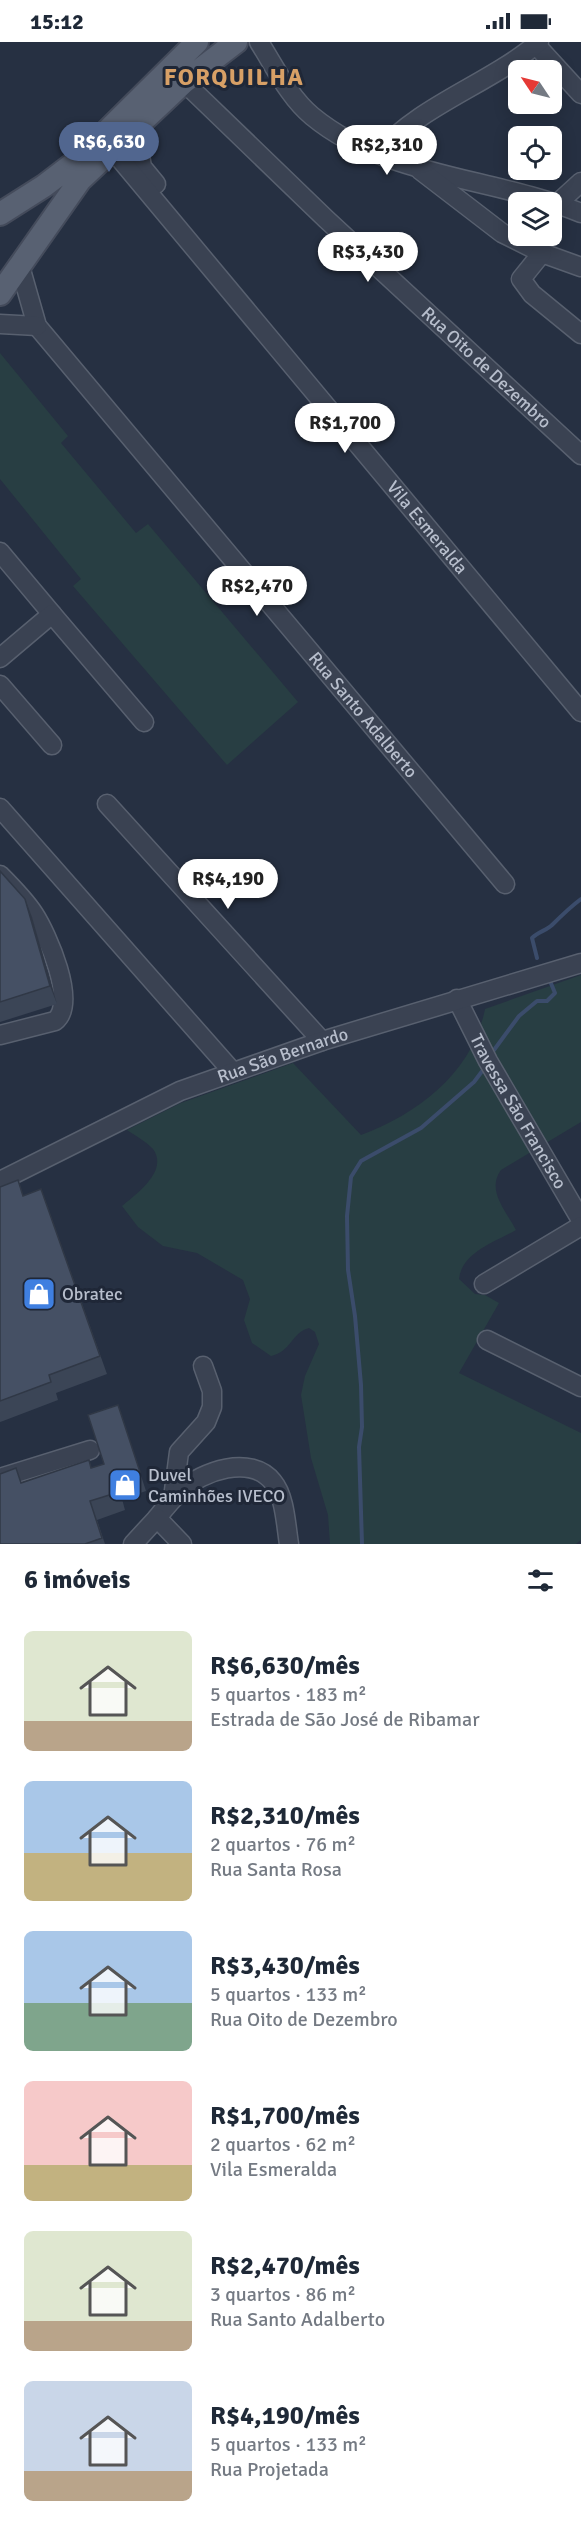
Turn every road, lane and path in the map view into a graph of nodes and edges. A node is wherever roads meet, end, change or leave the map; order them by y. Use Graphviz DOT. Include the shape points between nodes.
graph roads {
  1 [pos="197,42"];
  2 [pos="236,42"];
  3 [pos="259,42"];
  4 [pos="538,43"];
  5 [pos="184,82"];
  6 [pos="581,94"];
  7 [pos="135,126"];
  8 [pos="111,148"];
  9 [pos="378,153"];
  10 [pos="82,157"];
  11 [pos="419,169"];
  12 [pos="581,182"];
  13 [pos="513,192"];
  14 [pos="562,199"];
  15 [pos="562,205"];
  16 [pos="581,213"];
  17 [pos="0,214"];
  18 [pos="542,254"];
  19 [pos="209,255"];
  20 [pos="10,266"];
  21 [pos="581,267"];
  22 [pos="0,294"];
  23 [pos="0,324"];
  24 [pos="37,326"];
  25 [pos="581,334"];
  26 [pos="581,455"];
  27 [pos="377,458"];
  28 [pos="0,552"];
  29 [pos="52,614"];
  30 [pos="0,658"];
  31 [pos="0,685"];
  32 [pos="581,695"];
  33 [pos="581,712"];
  34 [pos="144,722"];
  35 [pos="51,745"];
  36 [pos="107,804"];
  37 [pos="0,808"];
  38 [pos="0,875"];
  39 [pos="505,884"];
  40 [pos="581,963"];
  41 [pos="457,999"];
  42 [pos="0,1035"];
  43 [pos="322,1041"];
  44 [pos="232,1071"];
  45 [pos="0,1181"];
  46 [pos="581,1220"];
  47 [pos="581,1226"];
  48 [pos="484,1284"];
  49 [pos="487,1341"];
  50 [pos="203,1366"];
  51 [pos="581,1387"];
  52 [pos="90,1450"];
  53 [pos="0,1478"];
  54 [pos="174,1498"];
  55 [pos="157,1518"];
  56 [pos="133,1544"];
  57 [pos="182,1544"];
  58 [pos="289,1544"];
  1 -- 10 [label="main road"];
  2 -- 5 [label="main road"];
  3 -- 9 [label="street" via="311,115 344,138"];
  4 -- 6 [label="street"];
  4 -- 9 [label="street" via="493,75 405,126"];
  5 -- 7 [label="main road"];
  5 -- 26 [label="street, Rua Oito de Dezembro"];
  7 -- 8 [label="main road"];
  7 -- 19 [label="street, Vila Esmeralda" via="142,167"];
  8 -- 19 [label="street, Vila Esmeralda"];
  8 -- 20 [label="main road"];
  9 -- 11 [label="street"];
  10 -- 17 [label="main road"];
  10 -- 20 [label="main road" via="33,219"];
  11 -- 13 [label="street"];
  11 -- 18 [label="street" via="502,234"];
  12 -- 14 [label="street"];
  15 -- 16 [label="street"];
  18 -- 21 [label="street"];
  18 -- 25 [label="street" via="521,279 532,294"];
  19 -- 27 [label="street, Vila Esmeralda"];
  20 -- 22 [label="main road"];
  20 -- 24 [label="street, Rua Santo Adalberto"];
  23 -- 24 [label="street"];
  24 -- 39 [label="street, Rua Santo Adalberto"];
  27 -- 32 [label="street, Vila Esmeralda"];
  27 -- 33 [label="street, Vila Esmeralda"];
  28 -- 29 [label="street"];
  29 -- 30 [label="street"];
  29 -- 34 [label="street"];
  31 -- 35 [label="street"];
  36 -- 43 [label="street"];
  37 -- 44 [label="street"];
  38 -- 42 [label="street" via="33,913 45,934 65,1001 55,1021"];
  40 -- 41 [label="street, Rua São Bernardo"];
  41 -- 43 [label="street, Rua São Bernardo"];
  41 -- 46 [label="street, Travessa São Francisco" via="488,1061"];
  43 -- 44 [label="street, Rua São Bernardo"];
  44 -- 45 [label="street, Rua São Bernardo" via="149,1105"];
  47 -- 48 [label="street"];
  49 -- 51 [label="street"];
  50 -- 54 [label="street" via="212,1392 212,1407 206,1422 180,1452"];
  52 -- 53 [label="street"];
  54 -- 55 [label="street"];
  54 -- 58 [label="street" via="209,1473 228,1468 250,1469 274,1482"];
  55 -- 56 [label="street"];
  55 -- 57 [label="street"];
}
